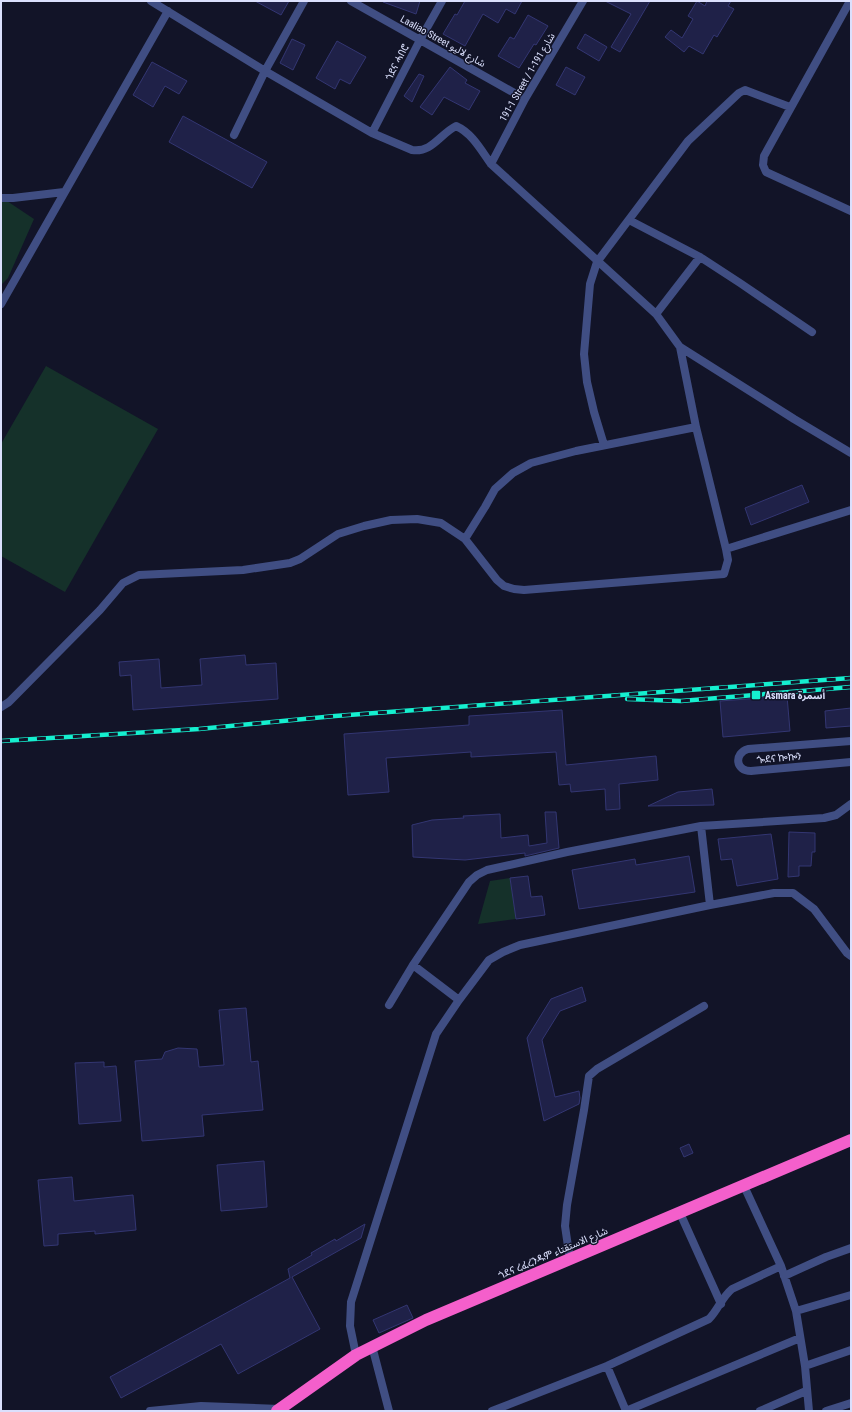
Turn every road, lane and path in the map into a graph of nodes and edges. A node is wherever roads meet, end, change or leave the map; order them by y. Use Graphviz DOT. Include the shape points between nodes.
graph roads {
  1 [pos="304,1"];
  2 [pos="351,1"];
  3 [pos="442,1"];
  4 [pos="583,1"];
  5 [pos="850,1"];
  6 [pos="156,2"];
  7 [pos="168,11"];
  8 [pos="420,40"];
  9 [pos="265,70"];
  10 [pos="525,99"];
  11 [pos="790,107"];
  12 [pos="372,133"];
  13 [pos="234,135"];
  14 [pos="491,164"];
  15 [pos="64,192"];
  16 [pos="1,198"];
  17 [pos="851,211"];
  18 [pos="629,220"];
  19 [pos="700,257"];
  20 [pos="597,262"];
  21 [pos="1,304"];
  22 [pos="656,314"];
  23 [pos="812,332"];
  24 [pos="680,347"];
  25 [pos="696,427"];
  26 [pos="604,445"];
  27 [pos="851,453"];
  28 [pos="851,510"];
  29 [pos="465,539"];
  30 [pos="726,549"];
  31 [pos="1,707"];
  32 [pos="851,741"];
  33 [pos="851,762"];
  34 [pos="851,804"];
  35 [pos="701,826"];
  36 [pos="710,905"];
  37 [pos="851,956"];
  38 [pos="413,965"];
  39 [pos="459,1000"];
  40 [pos="389,1005"];
  41 [pos="704,1006"];
  42 [pos="851,1140"];
  43 [pos="744,1186"];
  44 [pos="680,1213"];
  45 [pos="851,1248"];
  46 [pos="570,1260"];
  47 [pos="781,1266"];
  48 [pos="784,1276"];
  49 [pos="851,1295"];
  50 [pos="721,1304"];
  51 [pos="796,1311"];
  52 [pos="800,1338"];
  53 [pos="372,1346"];
  54 [pos="851,1350"];
  55 [pos="356,1355"];
  56 [pos="607,1366"];
  57 [pos="805,1366"];
  58 [pos="806,1391"];
  59 [pos="851,1403"];
  60 [pos="279,1410"];
  61 [pos="150,1411"];
  62 [pos="389,1411"];
  63 [pos="492,1411"];
  64 [pos="626,1411"];
  65 [pos="760,1411"];
  66 [pos="809,1411"];
  67 [pos="826,1411"];
  1 -- 9 [label="street"];
  2 -- 8 [label="street, Laaliao Street شارع لاليو"];
  3 -- 8 [label="street, ጎደና ሓበሮ"];
  4 -- 10 [label="street, 191-1 Street / شارع 191-1"];
  5 -- 11 [label="street"];
  6 -- 7 [label="street"];
  7 -- 9 [label="street"];
  7 -- 15 [label="street"];
  8 -- 10 [label="street, Laaliao Street شارع لاليو"];
  8 -- 12 [label="street, ጎደና ሓበሮ"];
  9 -- 12 [label="street"];
  9 -- 13 [label="street"];
  10 -- 14 [label="street, 191-1 Street / شارع 191-1"];
  11 -- 17 [label="street" via="764,156 763,165 766,172"];
  11 -- 18 [label="street" via="745,90 739,93 688,141"];
  12 -- 14 [label="street" via="419,151 426,149 456,126 470,134"];
  14 -- 20 [label="street"];
  15 -- 16 [label="street"];
  15 -- 21 [label="street"];
  18 -- 19 [label="street"];
  18 -- 20 [label="street"];
  19 -- 22 [label="street"];
  19 -- 23 [label="street"];
  20 -- 22 [label="street"];
  20 -- 26 [label="street" via="590,284 584,354 587,382"];
  22 -- 24 [label="street"];
  24 -- 25 [label="street"];
  24 -- 27 [label="street"];
  25 -- 26 [label="street"];
  25 -- 30 [label="street"];
  26 -- 29 [label="street" via="531,464 513,473 495,488"];
  28 -- 30 [label="street"];
  29 -- 30 [label="street" via="497,580 504,586 519,590 724,574 728,560"];
  29 -- 31 [label="street" via="441,523 417,519 391,520 338,534 290,563 243,570 139,575 123,583 100,610 9,702"];
  32 -- 33 [label="street, ጐደና ኰኰን" via="748,749 740,754 738,761 747,771"];
  34 -- 35 [label="street" via="836,815 824,818"];
  35 -- 36 [label="street"];
  35 -- 38 [label="street" via="487,870 469,882"];
  36 -- 37 [label="street" via="774,893 793,893 814,908"];
  36 -- 39 [label="street" via="520,945 489,960"];
  38 -- 39 [label="street"];
  38 -- 40 [label="street"];
  39 -- 55 [label="street" via="436,1034 351,1302 350,1326"];
  41 -- 46 [label="street" via="597,1068 588,1076 567,1205 566,1226"];
  42 -- 43 [label="highway, ጎደና ረፈረንዱም شارع الاستقتاء"];
  43 -- 44 [label="highway, ጎደና ረፈረንዱም شارع الاستقتاء"];
  43 -- 47 [label="street"];
  44 -- 46 [label="highway, ጎደና ረፈረንዱም شارع الاستقتاء"];
  44 -- 50 [label="street"];
  45 -- 48 [label="street"];
  46 -- 53 [label="highway, ጎደና ረፈረንዱም شارع الاستقتاء" via="426,1320"];
  47 -- 48 [label="street"];
  47 -- 50 [label="street" via="732,1289"];
  48 -- 51 [label="street"];
  49 -- 51 [label="street"];
  50 -- 56 [label="street" via="709,1319"];
  51 -- 52 [label="street"];
  52 -- 57 [label="street"];
  52 -- 64 [label="street"];
  53 -- 55 [label="highway, ጎደና ረፈረንዱም شارع الاستقتاء"];
  53 -- 62 [label="street"];
  54 -- 57 [label="street"];
  55 -- 60 [label="highway, ጎደና ረፈረንዱም شارع الاستقتاء"];
  56 -- 63 [label="street"];
  56 -- 64 [label="street"];
  57 -- 58 [label="street"];
  58 -- 65 [label="street"];
  58 -- 66 [label="street"];
  59 -- 67 [label="street"];
  60 -- 61 [label="street" via="202,1406"];
}
